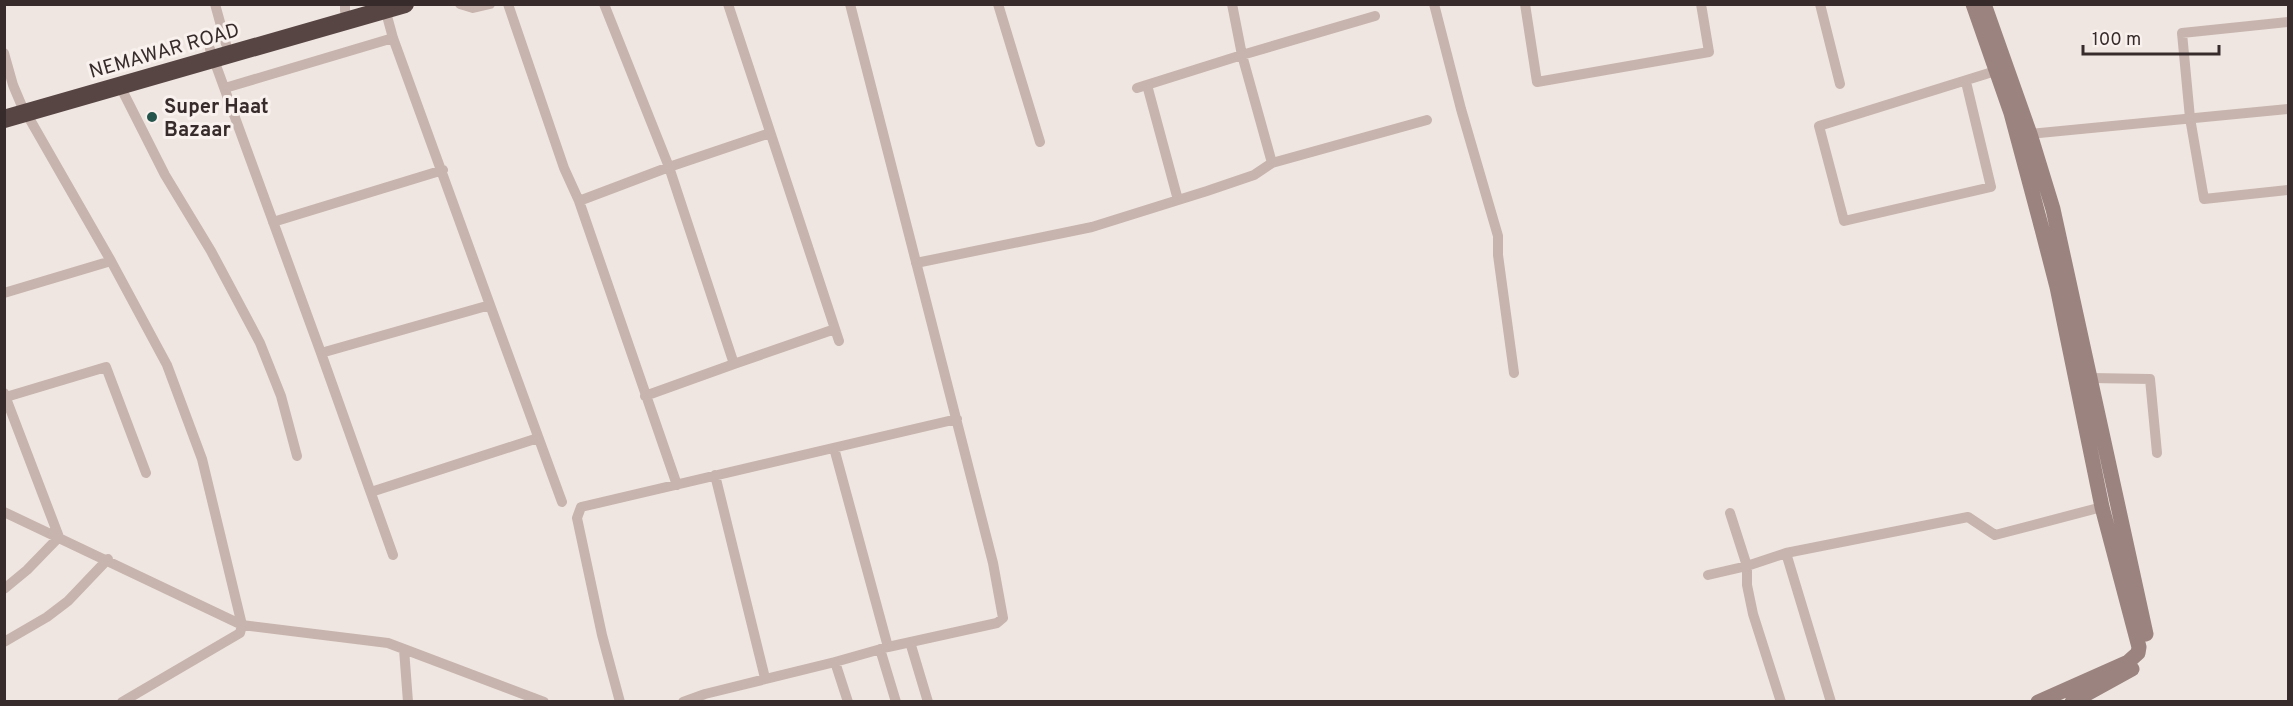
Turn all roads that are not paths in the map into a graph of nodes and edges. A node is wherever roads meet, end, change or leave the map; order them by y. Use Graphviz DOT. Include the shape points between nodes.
graph roads {
  1 [pos="215,4"];
  2 [pos="405,4"];
  3 [pos="460,4"];
  4 [pos="490,4"];
  5 [pos="508,4"];
  6 [pos="604,4"];
  7 [pos="728,4"];
  8 [pos="850,4"];
  9 [pos="998,4"];
  10 [pos="1232,4"];
  11 [pos="1434,4"];
  12 [pos="1525,4"];
  13 [pos="1701,4"];
  14 [pos="1820,4"];
  15 [pos="1973,4"];
  16 [pos="1984,4"];
  17 [pos="379,6"];
  18 [pos="345,8"];
  19 [pos="1375,16"];
  20 [pos="2289,22"];
  21 [pos="393,38"];
  22 [pos="217,50"];
  23 [pos="4,53"];
  24 [pos="1242,55"];
  25 [pos="2002,70"];
  26 [pos="1966,82"];
  27 [pos="1840,84"];
  28 [pos="120,86"];
  29 [pos="225,88"];
  30 [pos="17,108"];
  31 [pos="2289,110"];
  32 [pos="2190,118"];
  33 [pos="4,119"];
  34 [pos="1427,120"];
  35 [pos="770,133"];
  36 [pos="2030,134"];
  37 [pos="1040,142"];
  38 [pos="1272,163"];
  39 [pos="669,167"];
  40 [pos="443,170"];
  41 [pos="2289,190"];
  42 [pos="579,201"];
  43 [pos="1178,201"];
  44 [pos="273,222"];
  45 [pos="111,261"];
  46 [pos="916,263"];
  47 [pos="4,293"];
  48 [pos="490,304"];
  49 [pos="835,329"];
  50 [pos="839,341"];
  51 [pos="321,353"];
  52 [pos="734,364"];
  53 [pos="1514,373"];
  54 [pos="2091,378"];
  55 [pos="5,395"];
  56 [pos="645,396"];
  57 [pos="957,419"];
  58 [pos="538,438"];
  59 [pos="834,448"];
  60 [pos="2107,452"];
  61 [pos="2157,453"];
  62 [pos="297,456"];
  63 [pos="2091,456"];
  64 [pos="146,472"];
  65 [pos="715,475"];
  66 [pos="677,485"];
  67 [pos="371,492"];
  68 [pos="562,502"];
  69 [pos="2102,507"];
  70 [pos="4,512"];
  71 [pos="1730,513"];
  72 [pos="59,537"];
  73 [pos="1786,553"];
  74 [pos="393,555"];
  75 [pos="108,560"];
  76 [pos="1747,566"];
  77 [pos="1708,575"];
  78 [pos="4,589"];
  79 [pos="242,625"];
  80 [pos="4,642"];
  81 [pos="910,642"];
  82 [pos="884,648"];
  83 [pos="404,649"];
  84 [pos="835,662"];
  85 [pos="765,678"];
  86 [pos="123,702"];
  87 [pos="408,702"];
  88 [pos="544,702"];
  89 [pos="620,702"];
  90 [pos="683,702"];
  91 [pos="848,702"];
  92 [pos="896,702"];
  93 [pos="928,702"];
  94 [pos="1781,702"];
  95 [pos="1831,702"];
  96 [pos="2038,702"];
  97 [pos="2072,702"];
  1 -- 22 [label="street"];
  2 -- 17 [label="highway, NEMAWAR ROAD"];
  3 -- 4 [label="street" via="473,8"];
  5 -- 42 [label="street"];
  6 -- 39 [label="street"];
  7 -- 35 [label="street"];
  8 -- 46 [label="street"];
  9 -- 37 [label="street"];
  10 -- 24 [label="street"];
  11 -- 53 [label="street" via="1498,236"];
  12 -- 13 [label="street" via="1537,82 1708,52"];
  14 -- 27 [label="street"];
  15 -- 25 [label="street"];
  16 -- 25 [label="street"];
  17 -- 18 [label="highway, NEMAWAR ROAD"];
  17 -- 21 [label="street"];
  17 -- 22 [label="highway, NEMAWAR ROAD"];
  18 -- 22 [label="highway, NEMAWAR ROAD"];
  19 -- 24 [label="street"];
  20 -- 32 [label="street" via="2182,33"];
  21 -- 29 [label="street"];
  21 -- 40 [label="street"];
  22 -- 28 [label="highway, NEMAWAR ROAD"];
  22 -- 29 [label="street"];
  22 -- 30 [label="highway, NEMAWAR ROAD"];
  23 -- 30 [label="street"];
  24 -- 38 [label="street"];
  24 -- 43 [label="street" via="1142,86"];
  25 -- 26 [label="street"];
  25 -- 36 [label="street"];
  25 -- 63 [label="street" via="2057,287"];
  26 -- 26 [label="street" via="1819,126 1844,221 1990,186"];
  28 -- 30 [label="highway, NEMAWAR ROAD"];
  28 -- 62 [label="street" via="165,175 211,250 260,343"];
  29 -- 44 [label="street"];
  30 -- 33 [label="highway, NEMAWAR ROAD"];
  30 -- 45 [label="street"];
  31 -- 32 [label="street"];
  32 -- 36 [label="street"];
  32 -- 41 [label="street" via="2204,199"];
  34 -- 38 [label="street"];
  35 -- 39 [label="street"];
  35 -- 49 [label="street"];
  36 -- 54 [label="street" via="2053,209"];
  38 -- 43 [label="street" via="1254,175"];
  39 -- 42 [label="street"];
  39 -- 52 [label="street"];
  40 -- 44 [label="street"];
  40 -- 48 [label="street"];
  42 -- 56 [label="street"];
  43 -- 46 [label="street" via="1092,227"];
  44 -- 51 [label="street"];
  45 -- 47 [label="street"];
  45 -- 79 [label="street" via="182,403 202,459"];
  46 -- 57 [label="street"];
  48 -- 51 [label="street"];
  48 -- 58 [label="street"];
  49 -- 50 [label="street"];
  49 -- 52 [label="street"];
  51 -- 67 [label="street"];
  52 -- 56 [label="street"];
  54 -- 60 [label="street"];
  54 -- 61 [label="street" via="2150,379"];
  55 -- 64 [label="street" via="106,367"];
  55 -- 72 [label="street"];
  56 -- 66 [label="street"];
  57 -- 59 [label="street"];
  57 -- 81 [label="street" via="1003,618 997,623"];
  58 -- 67 [label="street"];
  58 -- 68 [label="street"];
  59 -- 65 [label="street"];
  59 -- 82 [label="street"];
  60 -- 63 [label="street"];
  60 -- 97 [label="street" via="2148,653 2143,662"];
  63 -- 69 [label="street"];
  65 -- 66 [label="street"];
  65 -- 85 [label="street"];
  66 -- 89 [label="street" via="581,507 577,518"];
  67 -- 74 [label="street"];
  69 -- 73 [label="street" via="1995,535 1968,517"];
  69 -- 96 [label="street" via="2138,653 2128,662"];
  70 -- 72 [label="street"];
  71 -- 76 [label="street"];
  72 -- 75 [label="street"];
  72 -- 78 [label="street"];
  73 -- 76 [label="street"];
  73 -- 95 [label="street"];
  75 -- 79 [label="street"];
  75 -- 80 [label="street" via="68,601"];
  76 -- 77 [label="street"];
  76 -- 94 [label="street" via="1753,614"];
  79 -- 83 [label="street" via="369,639"];
  79 -- 86 [label="street" via="240,633"];
  81 -- 82 [label="street"];
  81 -- 93 [label="street"];
  82 -- 84 [label="street"];
  82 -- 92 [label="street"];
  83 -- 87 [label="street"];
  83 -- 88 [label="street"];
  84 -- 85 [label="street"];
  84 -- 91 [label="street"];
  85 -- 90 [label="street"];
}
